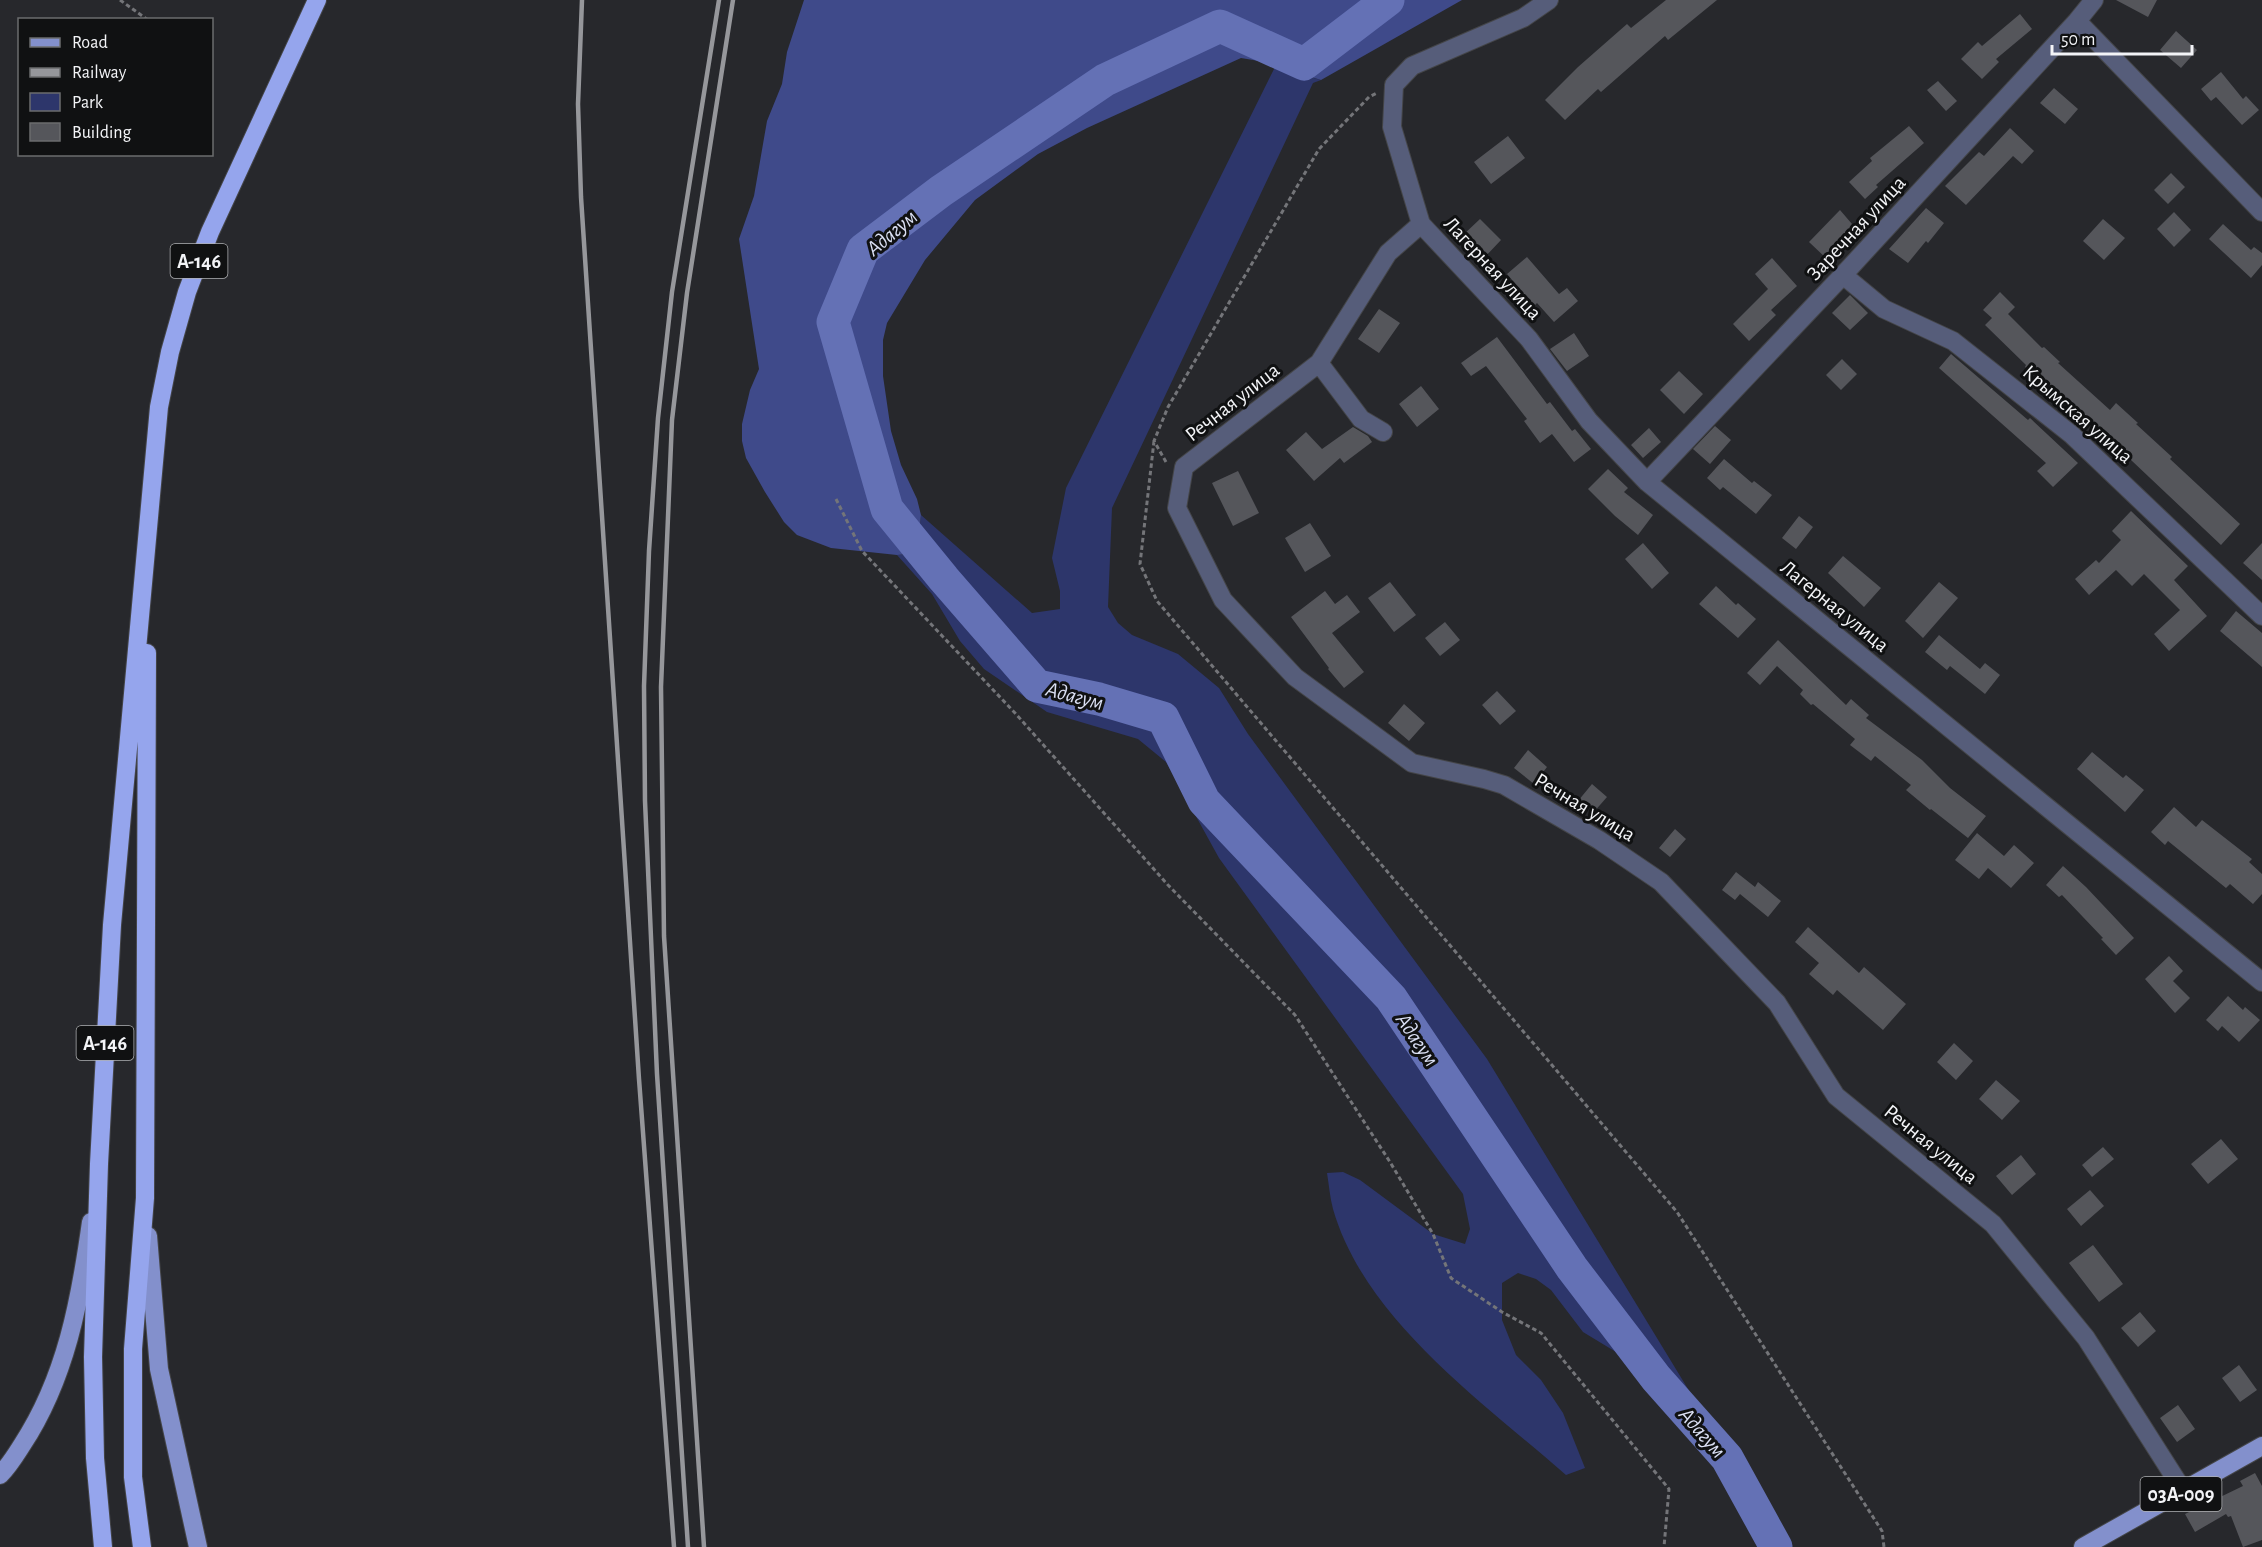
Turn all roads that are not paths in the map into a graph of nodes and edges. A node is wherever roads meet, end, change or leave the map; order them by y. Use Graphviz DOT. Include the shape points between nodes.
graph roads {
  1 [pos="317,0"];
  2 [pos="1549,0"];
  3 [pos="2094,0"];
  4 [pos="2077,21"];
  5 [pos="2262,212"];
  6 [pos="1421,224"];
  7 [pos="1844,275"];
  8 [pos="1319,363"];
  9 [pos="1383,432"];
  10 [pos="1647,482"];
  11 [pos="148,540"];
  12 [pos="2262,616"];
  13 [pos="2262,982"];
  14 [pos="99,1164"];
  15 [pos="145,1197"];
  16 [pos="2262,1446"];
  17 [pos="0,1475"];
  18 [pos="2184,1492"];
  19 [pos="2094,1544"];
  20 [pos="103,1547"];
  21 [pos="142,1547"];
  22 [pos="198,1547"];
  1 -- 11 [label="highway, А-146" via="210,232 187,292 159,407"];
  2 -- 6 [label="street" via="1523,18 1412,66 1394,85 1392,127"];
  3 -- 4 [label="street, Заречная улица"];
  4 -- 5 [label="street"];
  4 -- 7 [label="street, Заречная улица"];
  6 -- 8 [label="street, Речная улица" via="1388,253"];
  6 -- 10 [label="street, Лагерная улица" via="1529,339 1589,421"];
  7 -- 10 [label="street, Заречная улица"];
  7 -- 12 [label="street, Крымская улица" via="1884,309 1953,341 2072,435"];
  8 -- 9 [label="street" via="1361,419"];
  8 -- 18 [label="street, Речная улица" via="1184,466 1177,508 1223,600 1295,677 1412,763 1504,785 1599,840 1661,882 1777,1003 1836,1096 1993,1224 2086,1338"];
  10 -- 13 [label="street, Лагерная улица"];
  11 -- 14 [label="highway, А-146" via="111,925"];
  11 -- 15 [label="highway, А-146"];
  14 -- 17 [label="main road, А-146" via="82,1285 67,1349 33,1429"];
  14 -- 20 [label="highway, А-146" via="93,1358 95,1458"];
  15 -- 21 [label="highway, А-146" via="133,1349 133,1477"];
  15 -- 22 [label="main road, А-146" via="159,1369"];
  16 -- 18 [label="main road, 03А-009"];
  18 -- 19 [label="main road, 03А-009"];
}
